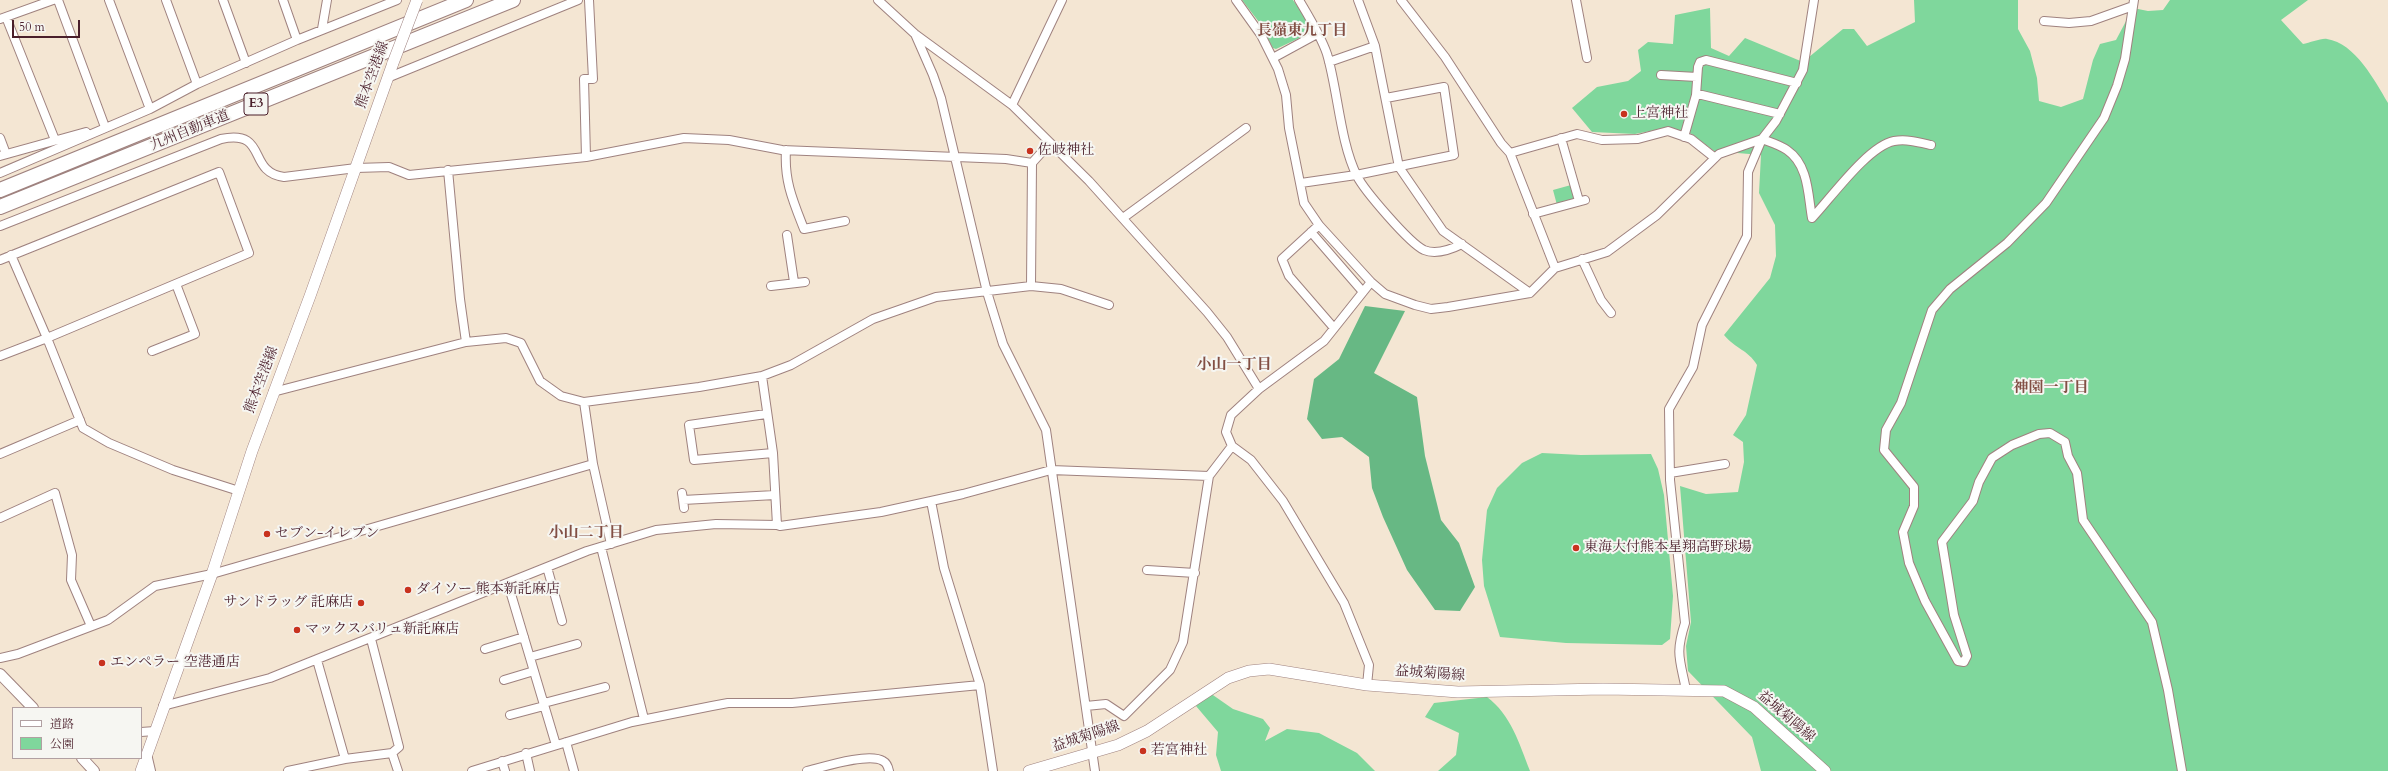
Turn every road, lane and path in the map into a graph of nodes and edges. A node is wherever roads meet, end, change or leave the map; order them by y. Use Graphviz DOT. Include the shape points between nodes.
graph roads {
  1 [pos="53,0"];
  2 [pos="58,0"];
  3 [pos="109,0"];
  4 [pos="166,0"];
  5 [pos="223,0"];
  6 [pos="283,0"];
  7 [pos="327,0"];
  8 [pos="397,0"];
  9 [pos="417,0"];
  10 [pos="466,0"];
  11 [pos="513,0"];
  12 [pos="578,0"];
  13 [pos="589,0"];
  14 [pos="878,0"];
  15 [pos="1062,0"];
  16 [pos="1236,0"];
  17 [pos="1299,0"];
  18 [pos="1358,0"];
  19 [pos="1401,0"];
  20 [pos="1576,0"];
  21 [pos="1814,0"];
  22 [pos="2133,3"];
  23 [pos="3,18"];
  24 [pos="2044,21"];
  25 [pos="322,29"];
  26 [pos="914,34"];
  27 [pos="1317,34"];
  28 [pos="297,40"];
  29 [pos="1376,46"];
  30 [pos="1273,58"];
  31 [pos="1587,58"];
  32 [pos="1329,62"];
  33 [pos="246,63"];
  34 [pos="1661,75"];
  35 [pos="1697,77"];
  36 [pos="387,78"];
  37 [pos="1797,83"];
  38 [pos="197,84"];
  39 [pos="1696,95"];
  40 [pos="1386,98"];
  41 [pos="1012,105"];
  42 [pos="150,109"];
  43 [pos="1780,114"];
  44 [pos="105,127"];
  45 [pos="1246,128"];
  46 [pos="1684,137"];
  47 [pos="0,138"];
  48 [pos="1561,138"];
  49 [pos="1762,139"];
  50 [pos="55,140"];
  51 [pos="1050,143"];
  52 [pos="1931,145"];
  53 [pos="786,150"];
  54 [pos="1510,153"];
  55 [pos="3,155"];
  56 [pos="586,158"];
  57 [pos="955,158"];
  58 [pos="1715,158"];
  59 [pos="1032,164"];
  60 [pos="1399,166"];
  61 [pos="356,168"];
  62 [pos="448,170"];
  63 [pos="0,173"];
  64 [pos="1356,175"];
  65 [pos="1302,183"];
  66 [pos="0,190"];
  67 [pos="0,207"];
  68 [pos="1533,214"];
  69 [pos="1123,218"];
  70 [pos="845,221"];
  71 [pos="1319,225"];
  72 [pos="0,226"];
  73 [pos="1311,232"];
  74 [pos="787,235"];
  75 [pos="1462,244"];
  76 [pos="11,255"];
  77 [pos="1582,259"];
  78 [pos="0,260"];
  79 [pos="1555,268"];
  80 [pos="794,282"];
  81 [pos="804,282"];
  82 [pos="1371,282"];
  83 [pos="176,284"];
  84 [pos="771,286"];
  85 [pos="1031,286"];
  86 [pos="987,292"];
  87 [pos="1363,292"];
  88 [pos="1530,293"];
  89 [pos="1109,305"];
  90 [pos="1611,313"];
  91 [pos="1334,328"];
  92 [pos="47,338"];
  93 [pos="466,342"];
  94 [pos="152,351"];
  95 [pos="0,356"];
  96 [pos="762,376"];
  97 [pos="1259,389"];
  98 [pos="274,392"];
  99 [pos="584,402"];
  100 [pos="766,414"];
  101 [pos="80,420"];
  102 [pos="1232,446"];
  103 [pos="773,453"];
  104 [pos="0,454"];
  105 [pos="594,464"];
  106 [pos="1725,464"];
  107 [pos="1051,470"];
  108 [pos="1670,473"];
  109 [pos="1209,476"];
  110 [pos="239,491"];
  111 [pos="775,495"];
  112 [pos="683,500"];
  113 [pos="931,501"];
  114 [pos="0,518"];
  115 [pos="777,525"];
  116 [pos="610,544"];
  117 [pos="601,547"];
  118 [pos="547,567"];
  119 [pos="1147,570"];
  120 [pos="1195,573"];
  121 [pos="212,574"];
  122 [pos="508,584"];
  123 [pos="562,621"];
  124 [pos="91,626"];
  125 [pos="524,637"];
  126 [pos="371,639"];
  127 [pos="577,644"];
  128 [pos="486,649"];
  129 [pos="530,657"];
  130 [pos="0,658"];
  131 [pos="317,660"];
  132 [pos="534,671"];
  133 [pos="0,674"];
  134 [pos="504,680"];
  135 [pos="980,685"];
  136 [pos="1367,685"];
  137 [pos="605,687"];
  138 [pos="1686,690"];
  139 [pos="544,704"];
  140 [pos="163,706"];
  141 [pos="1086,706"];
  142 [pos="32,707"];
  143 [pos="510,715"];
  144 [pos="644,719"];
  145 [pos="155,731"];
  146 [pos="142,732"];
  147 [pos="566,742"];
  148 [pos="556,745"];
  149 [pos="1092,752"];
  150 [pos="526,753"];
  151 [pos="147,754"];
  152 [pos="392,754"];
  153 [pos="83,759"];
  154 [pos="345,760"];
  155 [pos="502,761"];
  156 [pos="94,771"];
  157 [pos="140,771"];
  158 [pos="151,771"];
  159 [pos="288,771"];
  160 [pos="398,771"];
  161 [pos="472,771"];
  162 [pos="505,771"];
  163 [pos="530,771"];
  164 [pos="574,771"];
  165 [pos="807,771"];
  166 [pos="889,771"];
  167 [pos="993,771"];
  168 [pos="1029,771"];
  169 [pos="1095,771"];
  170 [pos="1825,771"];
  171 [pos="2182,771"];
  1 -- 23 [label="street"];
  2 -- 44 [label="street"];
  3 -- 42 [label="street"];
  4 -- 38 [label="street"];
  5 -- 33 [label="street"];
  6 -- 28 [label="street"];
  7 -- 25 [label="street"];
  8 -- 25 [label="street"];
  9 -- 36 [label="main road, 熊本空港線, bridge"];
  10 -- 66 [label="highway, 九州自動車道 / E3"];
  11 -- 67 [label="highway, 九州自動車道 / E3"];
  12 -- 36 [label="street"];
  13 -- 56 [label="street" via="593,79 584,79"];
  14 -- 26 [label="street"];
  15 -- 41 [label="street"];
  16 -- 30 [label="street" via="1251,18"];
  17 -- 27 [label="street"];
  18 -- 29 [label="street"];
  19 -- 54 [label="street" via="1445,56"];
  20 -- 31 [label="street"];
  21 -- 37 [label="street" via="1803,70"];
  22 -- 24 [label="street" via="2091,21"];
  22 -- 171 [label="street" via="2125,59 2104,118 2046,203 2007,243 1950,289 1932,310 1901,403 1886,430 1884,450 1914,487 1914,506 1903,532 1909,563 1925,601 1958,661 1964,662 1967,656 1954,615 1942,542 1973,501 1979,482 1992,458 2012,445 2039,434 2050,433 2065,442 2068,456 2077,473 2083,520 2152,622 2168,690"];
  23 -- 50 [label="street"];
  25 -- 28 [label="street"];
  26 -- 41 [label="street"];
  26 -- 57 [label="street" via="933,75"];
  27 -- 30 [label="street"];
  27 -- 32 [label="street"];
  28 -- 33 [label="street"];
  29 -- 32 [label="street"];
  29 -- 40 [label="street"];
  30 -- 65 [label="street" via="1286,95 1289,128"];
  32 -- 64 [label="street"];
  33 -- 38 [label="street"];
  34 -- 35 [label="street"];
  35 -- 37 [label="street" via="1700,62 1706,60"];
  35 -- 39 [label="street"];
  36 -- 61 [label="main road, 熊本空港線"];
  37 -- 43 [label="street"];
  38 -- 42 [label="street"];
  39 -- 43 [label="street"];
  39 -- 46 [label="street"];
  40 -- 60 [label="street"];
  40 -- 60 [label="street" via="1444,87 1454,154"];
  41 -- 51 [label="street"];
  42 -- 44 [label="street"];
  43 -- 49 [label="street"];
  44 -- 50 [label="street"];
  44 -- 63 [label="street"];
  45 -- 69 [label="street"];
  46 -- 48 [label="street" via="1668,131 1638,139 1602,140 1577,134"];
  46 -- 58 [label="street" via="1691,139"];
  47 -- 55 [label="street"];
  48 -- 54 [label="street"];
  48 -- 68 [label="street" via="1582,200"];
  49 -- 52 [label="street" via="1788,150 1800,166 1809,189 1812,218 1877,148 1893,141 1911,140"];
  49 -- 58 [label="street" via="1719,154"];
  49 -- 108 [label="street" via="1748,172 1747,236 1702,325 1693,367 1669,409"];
  50 -- 55 [label="street"];
  51 -- 59 [label="street"];
  51 -- 69 [label="street"];
  53 -- 56 [label="street" via="729,140 684,138"];
  53 -- 57 [label="street"];
  53 -- 70 [label="street" via="785,165 789,193 804,229"];
  54 -- 68 [label="street"];
  56 -- 62 [label="street"];
  57 -- 59 [label="street" via="1006,159"];
  57 -- 86 [label="street"];
  58 -- 77 [label="street" via="1657,215 1607,252"];
  59 -- 85 [label="street"];
  60 -- 64 [label="street"];
  60 -- 75 [label="street" via="1444,231"];
  61 -- 62 [label="street" via="389,167 409,175"];
  61 -- 72 [label="street" via="292,177 273,176 261,166 258,154 249,140 235,136 207,144"];
  61 -- 98 [label="main road, 熊本空港線"];
  62 -- 93 [label="street"];
  64 -- 65 [label="street"];
  64 -- 75 [label="street" via="1409,238 1423,250 1442,251"];
  65 -- 71 [label="street" via="1304,202"];
  68 -- 79 [label="street"];
  69 -- 97 [label="street" via="1227,337"];
  71 -- 73 [label="street"];
  71 -- 82 [label="street"];
  73 -- 87 [label="street"];
  73 -- 91 [label="street" via="1282,259 1289,276"];
  74 -- 80 [label="street"];
  75 -- 88 [label="street"];
  76 -- 78 [label="street"];
  76 -- 83 [label="street" via="219,172 249,253"];
  76 -- 92 [label="street"];
  77 -- 79 [label="street"];
  77 -- 90 [label="street" via="1601,300"];
  79 -- 88 [label="street"];
  80 -- 81 [label="street"];
  80 -- 84 [label="street"];
  82 -- 87 [label="street"];
  82 -- 88 [label="street" via="1385,294 1431,309"];
  83 -- 92 [label="street"];
  83 -- 94 [label="street" via="195,334"];
  85 -- 86 [label="street"];
  85 -- 89 [label="street" via="1061,289"];
  86 -- 96 [label="street" via="936,297 873,319 791,365"];
  86 -- 107 [label="street" via="1003,344 1046,430"];
  87 -- 91 [label="street"];
  91 -- 97 [label="street" via="1324,341"];
  92 -- 95 [label="street"];
  92 -- 101 [label="street"];
  93 -- 98 [label="street"];
  93 -- 99 [label="street" via="506,338 521,342 540,381 561,396"];
  96 -- 99 [label="street"];
  96 -- 100 [label="street"];
  97 -- 102 [label="street" via="1231,415 1226,432"];
  98 -- 110 [label="main road, 熊本空港線"];
  99 -- 105 [label="street"];
  100 -- 103 [label="street"];
  100 -- 103 [label="street" via="689,424 694,460"];
  101 -- 104 [label="street"];
  101 -- 110 [label="street" via="83,428 109,443 173,470"];
  102 -- 109 [label="street"];
  102 -- 136 [label="street" via="1251,460 1282,501 1344,604 1369,666"];
  103 -- 111 [label="street"];
  105 -- 116 [label="street"];
  105 -- 121 [label="street"];
  106 -- 108 [label="street"];
  107 -- 109 [label="street"];
  107 -- 113 [label="street"];
  107 -- 141 [label="street"];
  108 -- 138 [label="street" via="1685,623 1678,644 1679,659"];
  109 -- 120 [label="street"];
  110 -- 121 [label="main road, 熊本空港線"];
  111 -- 112 [label="street"];
  111 -- 115 [label="street"];
  113 -- 115 [label="street" via="881,512"];
  113 -- 135 [label="street" via="944,568"];
  114 -- 124 [label="street" via="55,493 72,555 71,580"];
  115 -- 116 [label="street" via="716,524 656,530"];
  116 -- 117 [label="street"];
  117 -- 118 [label="street"];
  117 -- 144 [label="street"];
  118 -- 122 [label="street"];
  118 -- 123 [label="street"];
  119 -- 120 [label="street"];
  120 -- 141 [label="street" via="1183,642 1170,670 1124,716 1106,704"];
  121 -- 124 [label="street" via="156,586 108,620"];
  121 -- 140 [label="main road, 熊本空港線"];
  122 -- 125 [label="street"];
  122 -- 126 [label="street"];
  124 -- 130 [label="street" via="18,654"];
  125 -- 128 [label="street"];
  125 -- 129 [label="street"];
  126 -- 131 [label="street"];
  126 -- 152 [label="street" via="399,747"];
  127 -- 129 [label="street"];
  129 -- 132 [label="street"];
  131 -- 140 [label="street" via="270,678"];
  131 -- 154 [label="street"];
  132 -- 134 [label="street"];
  132 -- 139 [label="street"];
  133 -- 142 [label="street"];
  135 -- 144 [label="street" via="792,703 728,703"];
  135 -- 167 [label="street"];
  136 -- 138 [label="main road, 益城菊陽線" via="1458,692"];
  136 -- 149 [label="main road, 益城菊陽線" via="1269,669 1249,671 1228,678 1147,731 1118,745"];
  137 -- 139 [label="street"];
  138 -- 170 [label="main road, 益城菊陽線" via="1724,691 1739,697 1754,707"];
  139 -- 143 [label="street"];
  139 -- 148 [label="street"];
  140 -- 145 [label="main road, 熊本空港線"];
  141 -- 149 [label="street"];
  144 -- 147 [label="street"];
  145 -- 146 [label="street"];
  145 -- 151 [label="main road, 熊本空港線"];
  147 -- 148 [label="street"];
  147 -- 164 [label="street"];
  148 -- 150 [label="street"];
  149 -- 168 [label="main road, 益城菊陽線"];
  149 -- 169 [label="street"];
  150 -- 155 [label="street"];
  150 -- 163 [label="street"];
  151 -- 157 [label="main road, 熊本空港線"];
  151 -- 158 [label="street"];
  152 -- 154 [label="street"];
  152 -- 160 [label="street"];
  153 -- 156 [label="street"];
  154 -- 159 [label="street"];
  155 -- 161 [label="street"];
  155 -- 162 [label="street"];
  165 -- 166 [label="street" via="849,761 872,759 882,760 887,764"];
}
